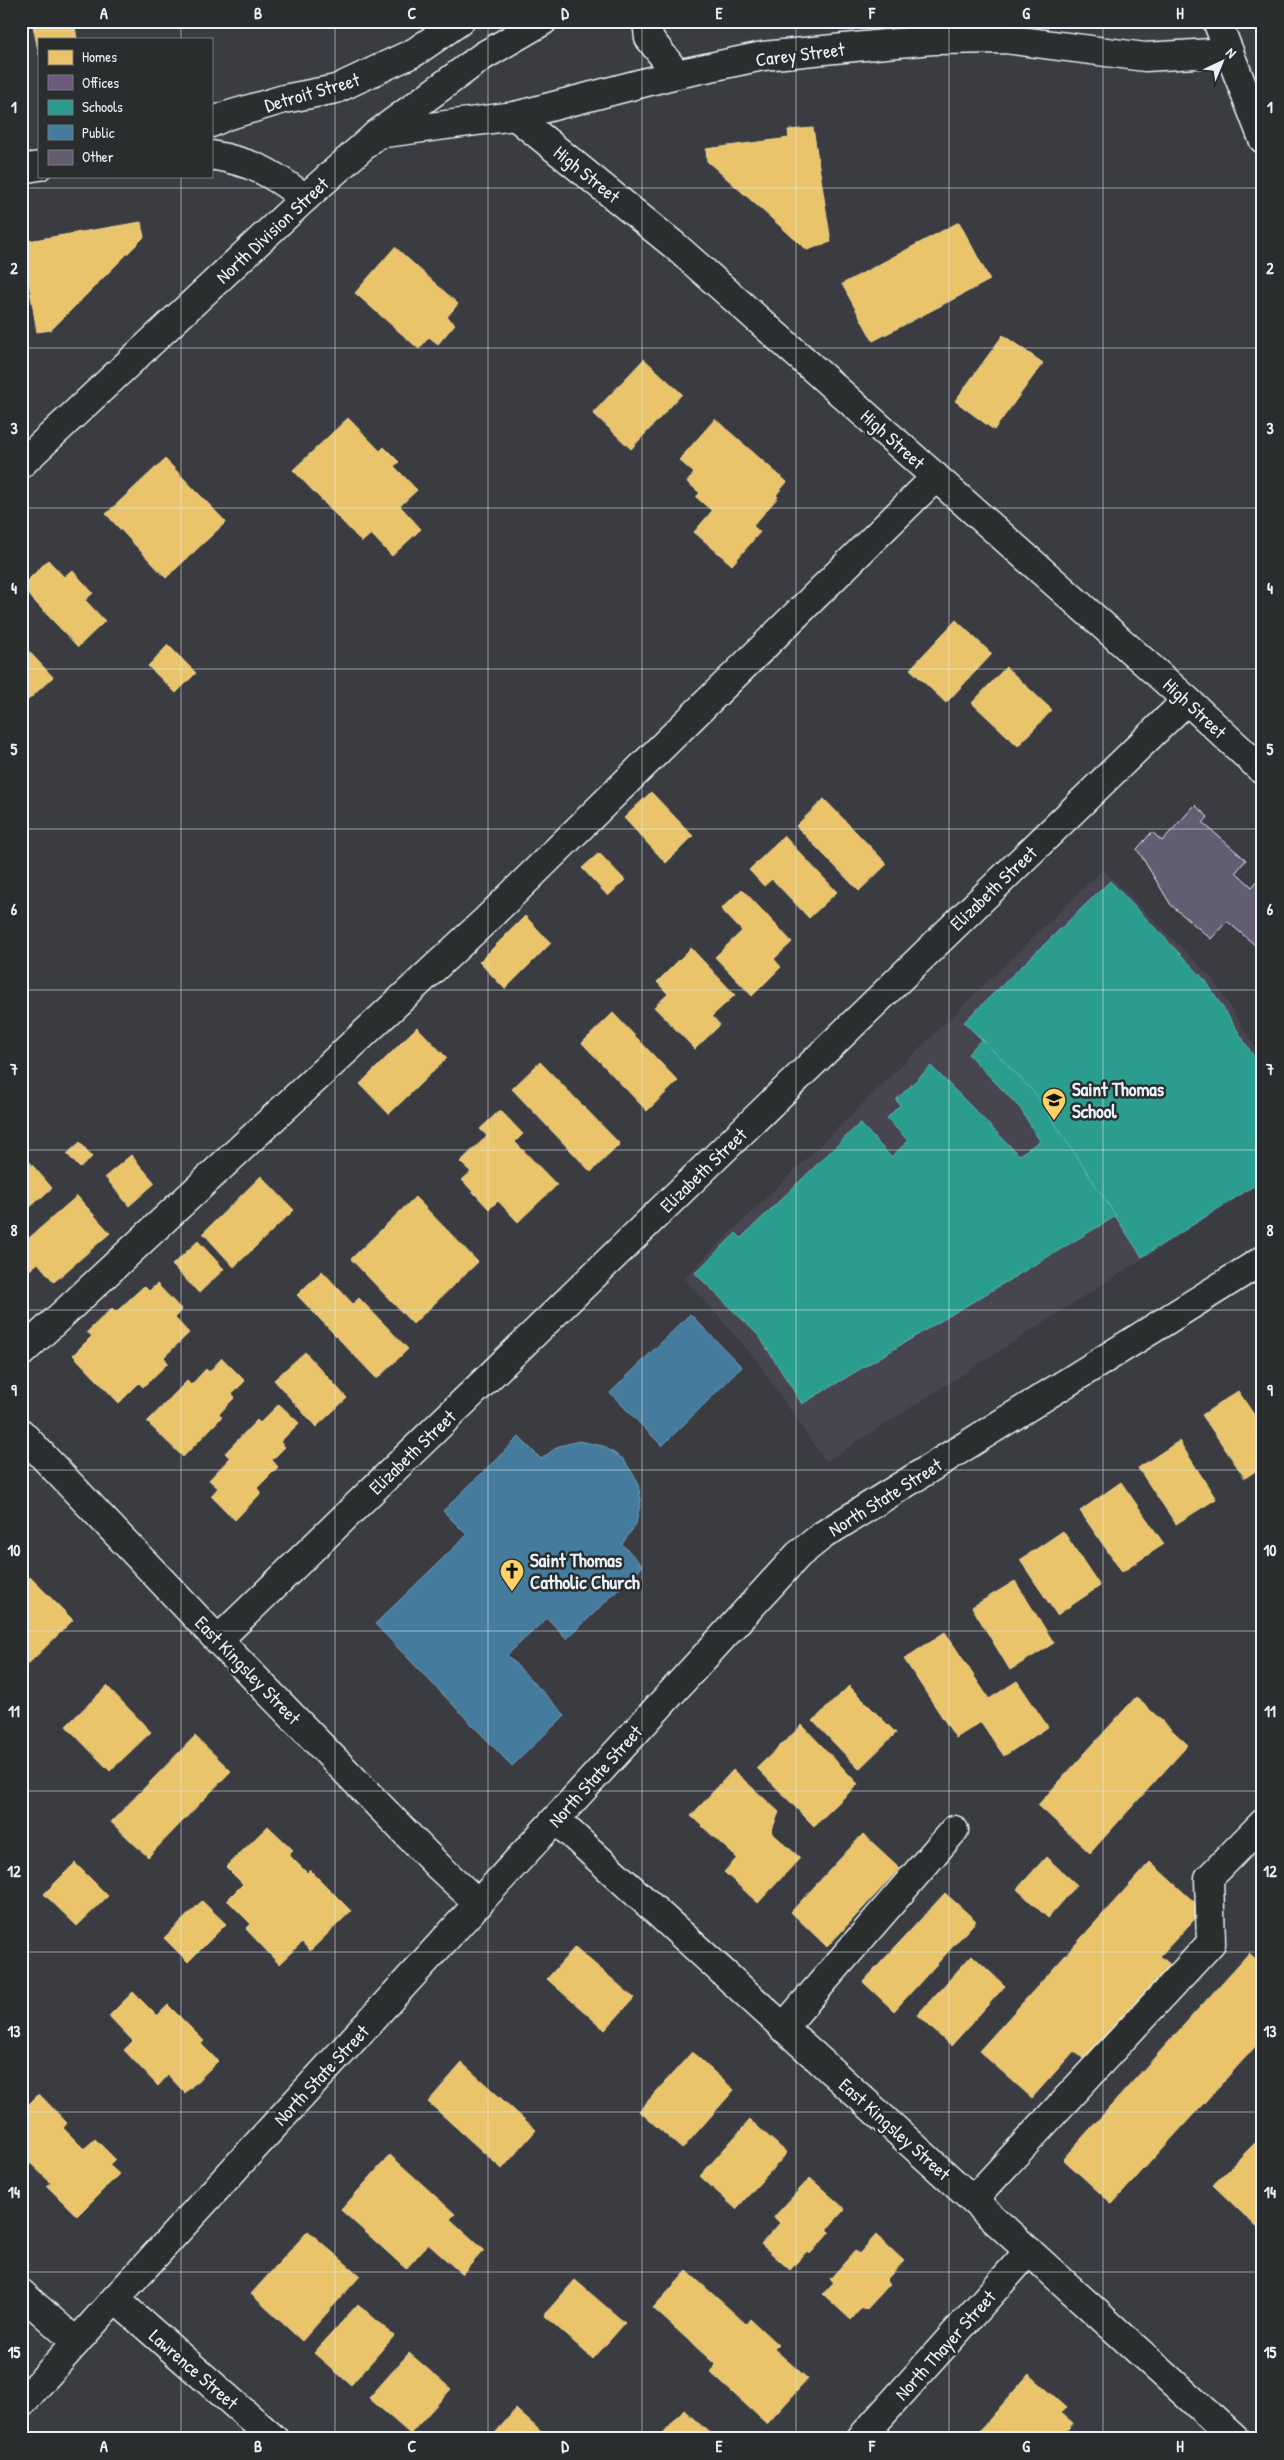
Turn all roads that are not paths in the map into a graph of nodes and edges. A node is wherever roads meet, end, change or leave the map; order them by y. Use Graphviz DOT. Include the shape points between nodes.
graph roads {
  1 [pos="460,21"];
  2 [pos="543,21"];
  3 [pos="647,21"];
  4 [pos="1217,21"];
  5 [pos="1229,52"];
  6 [pos="677,74"];
  7 [pos="515,116"];
  8 [pos="212,123"];
  9 [pos="378,134"];
  10 [pos="1263,139"];
  11 [pos="212,155"];
  12 [pos="38,166"];
  13 [pos="21,169"];
  14 [pos="305,198"];
  15 [pos="21,464"];
  16 [pos="936,477"];
  17 [pos="1187,700"];
  18 [pos="1263,771"];
  19 [pos="1263,1260"];
  20 [pos="21,1354"];
  21 [pos="21,1432"];
  22 [pos="218,1640"];
  23 [pos="556,1820"];
  24 [pos="1263,1822"];
  25 [pos="954,1830"];
  26 [pos="479,1904"];
  27 [pos="783,2028"];
  28 [pos="973,2200"];
  29 [pos="1029,2251"];
  30 [pos="21,2293"];
  31 [pos="115,2299"];
  32 [pos="76,2342"];
  33 [pos="21,2404"];
  34 [pos="274,2439"];
  35 [pos="860,2439"];
  36 [pos="1235,2439"];
  1 -- 8 [label="street, Detroit Street" via="416,52 374,74 336,89 284,99"];
  2 -- 9 [label="street, North Division Street" via="483,56"];
  3 -- 6 [label="street" via="649,38"];
  4 -- 5 [label="street"];
  5 -- 6 [label="street, Carey Street" via="1145,57 1005,39 933,40 763,56"];
  5 -- 10 [label="street"];
  6 -- 7 [label="street, Carey Street"];
  7 -- 9 [label="street, Carey Street"];
  7 -- 16 [label="street, High Street" via="674,245"];
  9 -- 14 [label="street, North Division Street"];
  11 -- 14 [label="street" via="252,164"];
  12 -- 13 [label="street"];
  14 -- 15 [label="street, North Division Street"];
  16 -- 17 [label="street, High Street"];
  16 -- 20 [label="street" via="486,920"];
  17 -- 18 [label="street, High Street"];
  17 -- 22 [label="street, Elizabeth Street"];
  19 -- 23 [label="street, North State Street" via="823,1535 798,1554"];
  21 -- 22 [label="street, East Kingsley Street"];
  22 -- 26 [label="street, East Kingsley Street"];
  23 -- 26 [label="street, North State Street"];
  23 -- 27 [label="street, East Kingsley Street"];
  24 -- 28 [label="street" via="1209,1878 1211,1943"];
  25 -- 27 [label="street"];
  26 -- 31 [label="street, North State Street"];
  27 -- 28 [label="street, East Kingsley Street"];
  28 -- 29 [label="street, East Kingsley Street"];
  29 -- 35 [label="street, North Thayer Street"];
  29 -- 36 [label="street, East Kingsley Street"];
  30 -- 32 [label="street"];
  31 -- 32 [label="street, North State Street"];
  31 -- 34 [label="street, Lawrence Street"];
  32 -- 33 [label="street, North State Street"];
}
